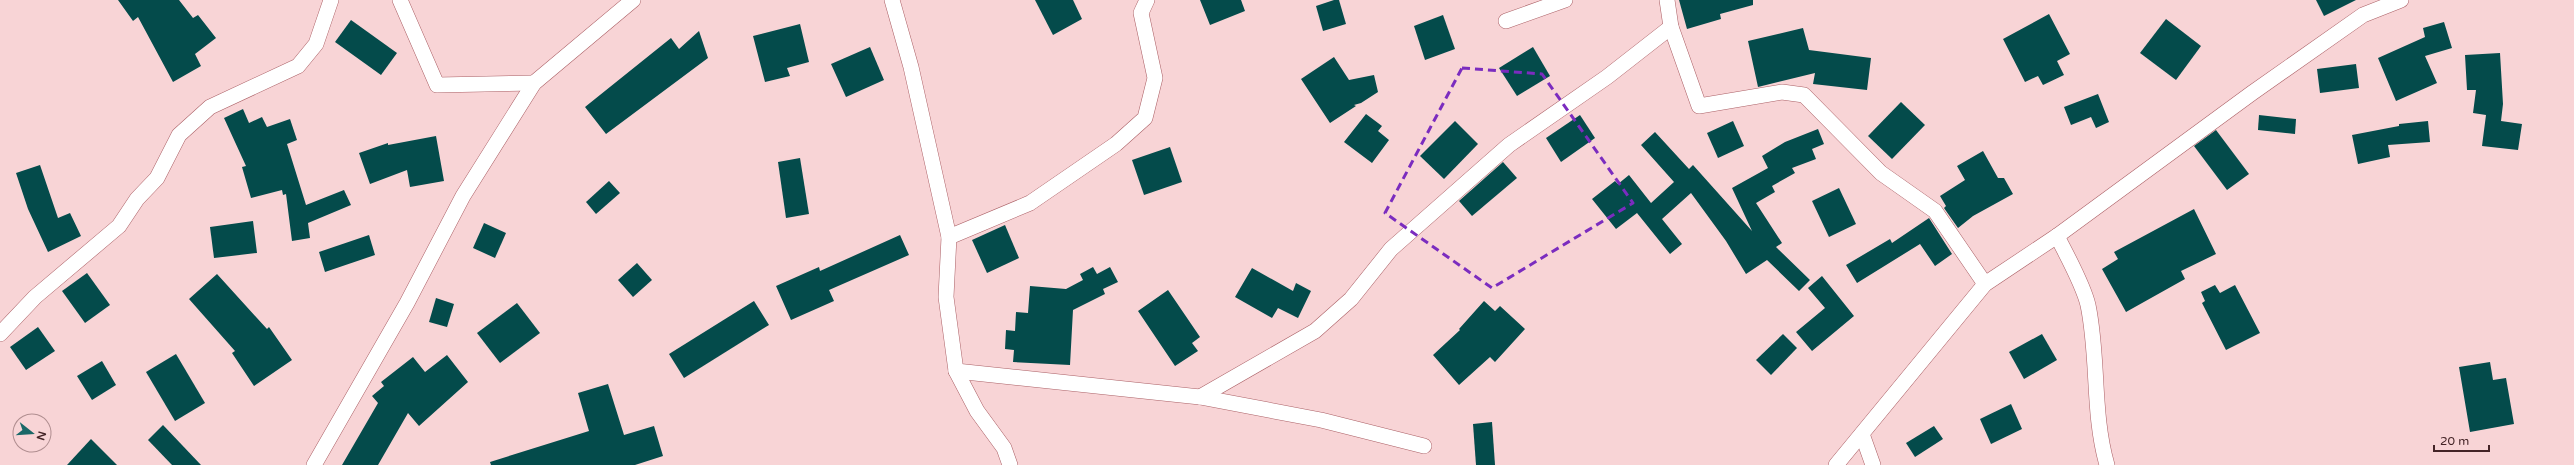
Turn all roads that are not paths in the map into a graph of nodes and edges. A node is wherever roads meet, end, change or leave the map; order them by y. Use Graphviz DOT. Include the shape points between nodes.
graph roads {
  1 [pos="331,0"];
  2 [pos="400,0"];
  3 [pos="633,0"];
  4 [pos="892,0"];
  5 [pos="1147,0"];
  6 [pos="1565,0"];
  7 [pos="1667,0"];
  8 [pos="2401,0"];
  9 [pos="1506,21"];
  10 [pos="1671,27"];
  11 [pos="534,82"];
  12 [pos="2057,236"];
  13 [pos="949,237"];
  14 [pos="1985,284"];
  15 [pos="0,334"];
  16 [pos="956,371"];
  17 [pos="1200,396"];
  18 [pos="1862,434"];
  19 [pos="1424,446"];
  20 [pos="314,465"];
  21 [pos="1010,465"];
  22 [pos="1836,465"];
  23 [pos="1873,465"];
  24 [pos="2107,465"];
  1 -- 15 [label="street" via="316,44 298,66 210,107 179,135 157,178 136,200 119,226 35,297"];
  2 -- 11 [label="street" via="437,85"];
  3 -- 11 [label="street"];
  4 -- 13 [label="street" via="911,67"];
  5 -- 13 [label="street" via="1141,13 1155,78 1145,118 1116,144 1030,203"];
  6 -- 9 [label="street"];
  7 -- 10 [label="street"];
  8 -- 12 [label="street" via="2363,15"];
  10 -- 14 [label="street" via="1699,106 1782,92 1804,95 1881,173 1935,211"];
  10 -- 17 [label="street" via="1607,77 1509,145 1391,249 1351,299 1315,331"];
  11 -- 20 [label="street" via="463,196 407,303"];
  12 -- 14 [label="street"];
  12 -- 24 [label="street" via="2088,304 2096,368 2099,439"];
  13 -- 16 [label="street" via="946,297"];
  14 -- 18 [label="street"];
  16 -- 17 [label="street"];
  16 -- 21 [label="street" via="977,411 1004,448"];
  17 -- 19 [label="street" via="1321,420"];
  18 -- 22 [label="street"];
  18 -- 23 [label="street"];
}
